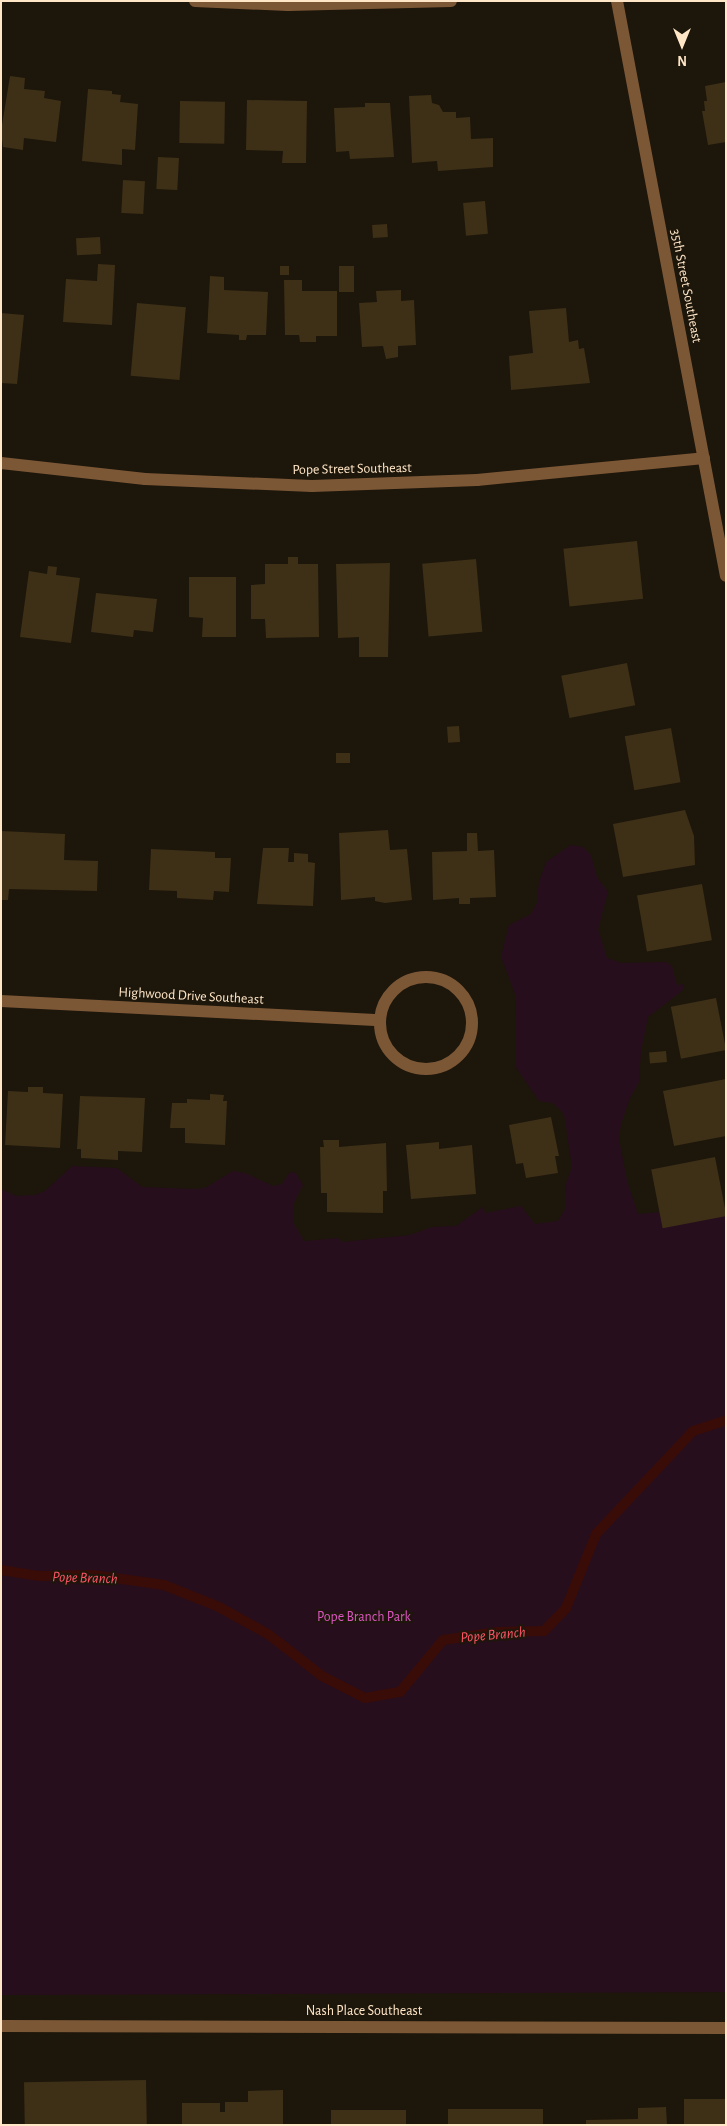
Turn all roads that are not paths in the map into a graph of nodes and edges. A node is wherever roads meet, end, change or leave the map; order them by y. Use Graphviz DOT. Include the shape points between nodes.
graph roads {
  1 [pos="195,1"];
  2 [pos="451,1"];
  3 [pos="617,1"];
  4 [pos="704,458"];
  5 [pos="1,463"];
  6 [pos="726,576"];
  7 [pos="1,1001"];
  8 [pos="380,1020"];
  9 [pos="1,2026"];
  10 [pos="726,2028"];
  1 -- 2 [label="street" via="340,5"];
  3 -- 4 [label="street, 35th Street Southeast"];
  4 -- 5 [label="street, Pope Street Southeast" via="477,480 312,486 145,479"];
  4 -- 6 [label="street, 35th Street Southeast"];
  7 -- 8 [label="street, Highwood Drive Southeast"];
  8 -- 8 [label="street" via="387,1048 403,1063 417,1068 439,1067 458,1056 472,1030 470,1009 460,991 442,979 428,976 407,980 395,988 386,999"];
  9 -- 10 [label="street, Nash Place Southeast"];
}
